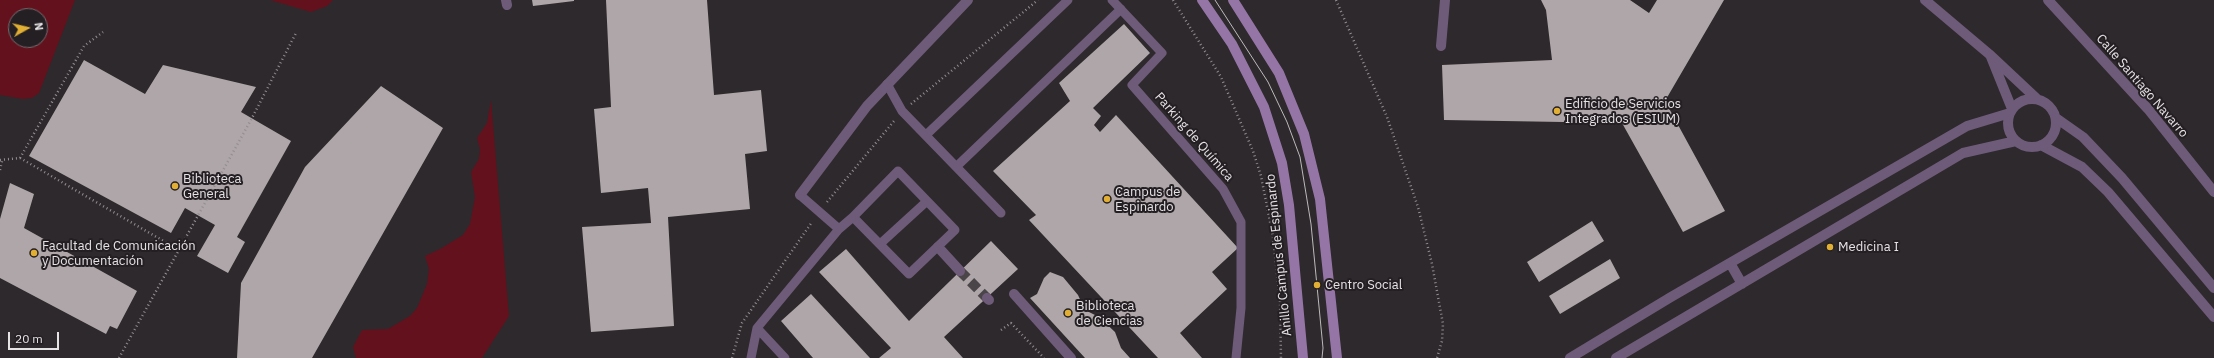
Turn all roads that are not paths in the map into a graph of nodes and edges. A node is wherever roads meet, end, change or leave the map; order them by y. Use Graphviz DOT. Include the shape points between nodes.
graph roads {
  1 [pos="968,0"];
  2 [pos="1068,0"];
  3 [pos="1112,0"];
  4 [pos="1202,0"];
  5 [pos="1233,0"];
  6 [pos="1445,0"];
  7 [pos="1925,0"];
  8 [pos="2051,2"];
  9 [pos="1121,9"];
  10 [pos="1441,46"];
  11 [pos="1989,54"];
  12 [pos="887,84"];
  13 [pos="2037,99"];
  14 [pos="2011,111"];
  15 [pos="2056,118"];
  16 [pos="926,136"];
  17 [pos="2016,141"];
  18 [pos="2041,145"];
  19 [pos="956,167"];
  20 [pos="2214,192"];
  21 [pos="800,195"];
  22 [pos="926,202"];
  23 [pos="1001,213"];
  24 [pos="853,217"];
  25 [pos="839,229"];
  26 [pos="880,244"];
  27 [pos="938,247"];
  28 [pos="1730,263"];
  29 [pos="960,271"];
  30 [pos="1742,284"];
  31 [pos="2214,288"];
  32 [pos="1014,294"];
  33 [pos="2214,317"];
  34 [pos="757,328"];
  35 [pos="751,358"];
  36 [pos="785,358"];
  37 [pos="1071,358"];
  38 [pos="1236,358"];
  39 [pos="1303,358"];
  40 [pos="1336,358"];
  41 [pos="1570,358"];
  42 [pos="1616,358"];
  1 -- 12 [label="street"];
  2 -- 16 [label="lane"];
  3 -- 9 [label="lane, Parking de Química"];
  4 -- 39 [label="main road, Anillo Campus de Espinardo" via="1232,44 1264,107 1282,163 1289,205"];
  5 -- 40 [label="main road" via="1279,73 1304,134 1320,199"];
  6 -- 10 [label="street"];
  7 -- 11 [label="street"];
  8 -- 20 [label="street, Calle Santiago Navarro" via="2148,109"];
  9 -- 19 [label="lane"];
  9 -- 38 [label="lane, Parking de Química" via="1162,53 1132,85 1223,189 1241,222 1241,308"];
  11 -- 13 [label="street"];
  11 -- 14 [label="street"];
  12 -- 16 [label="lane" via="902,111"];
  12 -- 21 [label="street" via="841,138"];
  13 -- 14 [label="street" via="2023,100"];
  13 -- 15 [label="street" via="2049,106"];
  14 -- 17 [label="street" via="2008,128"];
  14 -- 28 [label="street" via="1967,126"];
  15 -- 18 [label="street" via="2055,129 2050,139"];
  15 -- 31 [label="street" via="2083,137 2122,178"];
  16 -- 19 [label="lane"];
  17 -- 18 [label="street" via="2028,146"];
  17 -- 30 [label="street" via="1963,153"];
  18 -- 33 [label="street" via="2082,167 2108,192"];
  19 -- 23 [label="lane"];
  21 -- 25 [label="lane"];
  22 -- 24 [label="lane" via="898,171"];
  22 -- 26 [label="lane"];
  22 -- 27 [label="lane" via="955,230"];
  24 -- 25 [label="lane"];
  24 -- 26 [label="lane"];
  25 -- 34 [label="lane"];
  26 -- 27 [label="lane" via="909,274"];
  27 -- 29 [label="street"];
  28 -- 30 [label="street"];
  28 -- 41 [label="street"];
  30 -- 42 [label="street"];
  32 -- 37 [label="street"];
  34 -- 35 [label="lane"];
  34 -- 36 [label="lane"];
}
